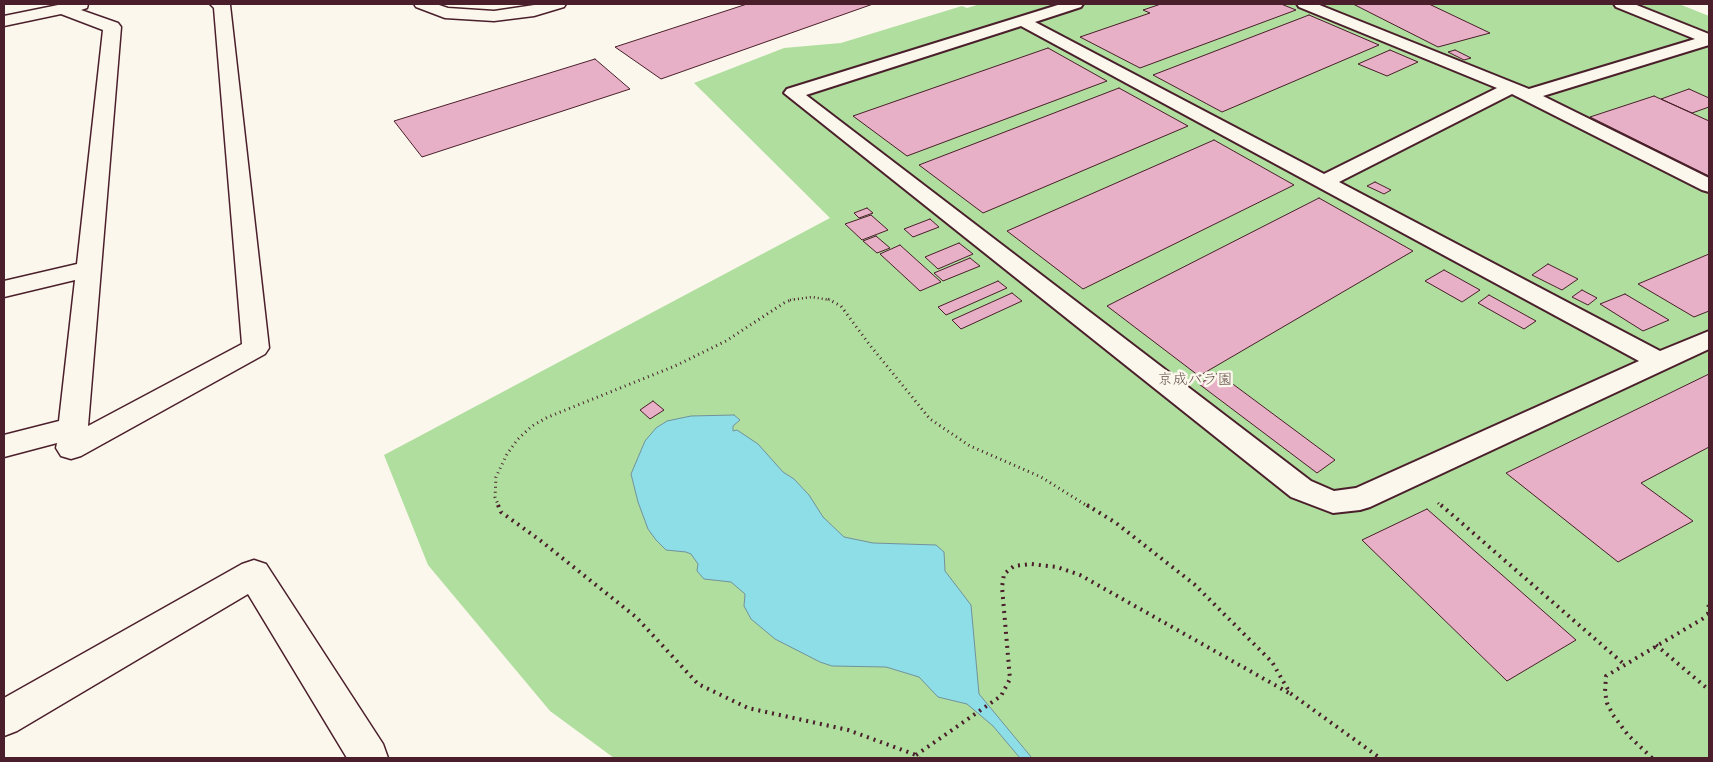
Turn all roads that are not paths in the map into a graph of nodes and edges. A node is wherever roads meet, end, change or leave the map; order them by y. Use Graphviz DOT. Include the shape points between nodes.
graph roads {
  1 [pos="218,4"];
  2 [pos="422,4"];
  3 [pos="558,4"];
  4 [pos="1076,4"];
  5 [pos="1304,4"];
  6 [pos="1621,4"];
  7 [pos="73,6"];
  8 [pos="4,21"];
  9 [pos="1022,21"];
  10 [pos="1709,39"];
  11 [pos="1511,88"];
  12 [pos="1528,95"];
  13 [pos="1323,182"];
  14 [pos="1709,186"];
  15 [pos="89,269"];
  16 [pos="4,289"];
  17 [pos="1709,339"];
  18 [pos="1660,362"];
  19 [pos="73,428"];
  20 [pos="4,446"];
  21 [pos="4,718"];
  22 [pos="369,758"];
  1 -- 19 [label="street" via="222,5 256,348 71,448"];
  2 -- 3 [label="street" via="445,13 494,16"];
  4 -- 9 [label="lane"];
  5 -- 11 [label="lane"];
  6 -- 10 [label="lane"];
  7 -- 8 [label="street"];
  7 -- 15 [label="street" via="112,27"];
  9 -- 13 [label="lane"];
  9 -- 18 [label="lane" via="793,93 1301,489 1333,502 1360,498"];
  10 -- 12 [label="lane"];
  11 -- 12 [label="lane"];
  11 -- 13 [label="lane"];
  12 -- 14 [label="lane"];
  13 -- 18 [label="lane"];
  15 -- 16 [label="street"];
  15 -- 19 [label="street"];
  17 -- 18 [label="lane"];
  19 -- 20 [label="street"];
  21 -- 22 [label="street" via="254,574"];
}
